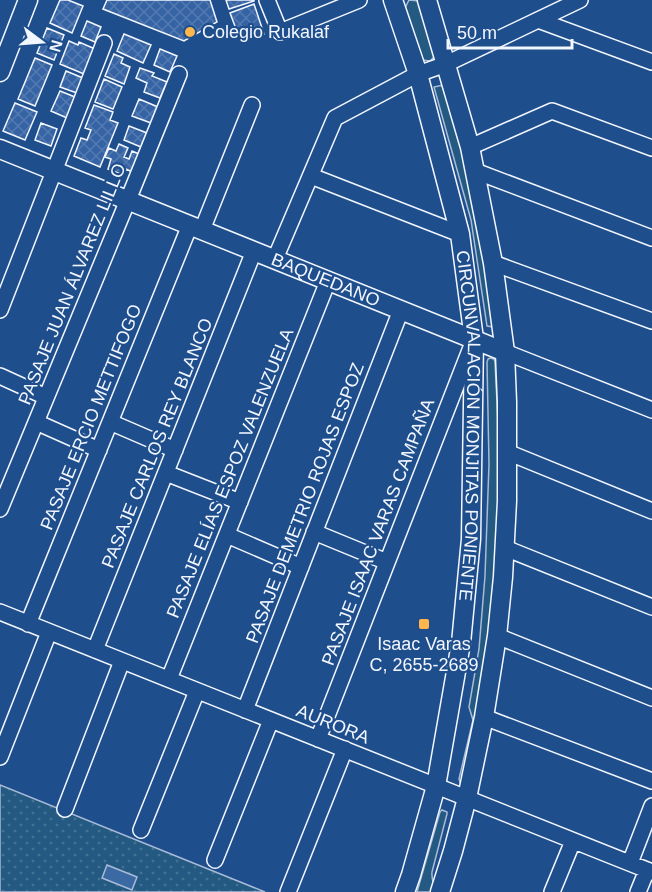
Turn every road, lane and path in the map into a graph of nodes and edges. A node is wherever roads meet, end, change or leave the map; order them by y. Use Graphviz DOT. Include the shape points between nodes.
graph roads {
  1 [pos="28,0"];
  2 [pos="267,0"];
  3 [pos="359,0"];
  4 [pos="393,0"];
  5 [pos="428,0"];
  6 [pos="580,0"];
  7 [pos="538,20"];
  8 [pos="104,43"];
  9 [pos="652,62"];
  10 [pos="446,64"];
  11 [pos="0,72"];
  12 [pos="179,74"];
  13 [pos="418,75"];
  14 [pos="252,105"];
  15 [pos="470,147"];
  16 [pos="652,148"];
  17 [pos="0,149"];
  18 [pos="54,170"];
  19 [pos="475,171"];
  20 [pos="311,176"];
  21 [pos="128,200"];
  22 [pos="196,227"];
  23 [pos="460,234"];
  24 [pos="652,238"];
  25 [pos="254,251"];
  26 [pos="275,259"];
  27 [pos="492,263"];
  28 [pos="328,281"];
  29 [pos="0,310"];
  30 [pos="401,310"];
  31 [pos="652,321"];
  32 [pos="474,339"];
  33 [pos="504,352"];
  34 [pos="0,376"];
  35 [pos="46,397"];
  36 [pos="652,410"];
  37 [pos="36,422"];
  38 [pos="110,422"];
  39 [pos="99,450"];
  40 [pos="175,450"];
  41 [pos="507,452"];
  42 [pos="166,473"];
  43 [pos="240,502"];
  44 [pos="0,509"];
  45 [pos="652,511"];
  46 [pos="314,532"];
  47 [pos="226,535"];
  48 [pos="504,548"];
  49 [pos="387,562"];
  50 [pos="301,567"];
  51 [pos="652,607"];
  52 [pos="0,612"];
  53 [pos="28,624"];
  54 [pos="49,632"];
  55 [pos="497,636"];
  56 [pos="95,650"];
  57 [pos="122,661"];
  58 [pos="169,679"];
  59 [pos="197,691"];
  60 [pos="652,698"];
  61 [pos="245,710"];
  62 [pos="484,717"];
  63 [pos="271,720"];
  64 [pos="318,739"];
  65 [pos="345,749"];
  66 [pos="0,757"];
  67 [pos="651,778"];
  68 [pos="436,786"];
  69 [pos="466,798"];
  70 [pos="652,806"];
  71 [pos="64,809"];
  72 [pos="141,830"];
  73 [pos="573,840"];
  74 [pos="215,860"];
  75 [pos="630,863"];
  76 [pos="650,871"];
  77 [pos="288,892"];
  78 [pos="405,892"];
  79 [pos="440,892"];
  80 [pos="552,892"];
  81 [pos="638,892"];
  1 -- 11 [label="street"];
  2 -- 3 [label="street" via="280,32"];
  4 -- 13 [label="street, CIRCUNVALACIÓN MONJITAS PONIENTE"];
  5 -- 10 [label="street, CIRCUNVALACIÓN MONJITAS PONIENTE"];
  6 -- 7 [label="street"];
  7 -- 9 [label="street"];
  7 -- 10 [label="street"];
  8 -- 18 [label="street"];
  10 -- 13 [label="street"];
  10 -- 15 [label="street, CIRCUNVALACIÓN MONJITAS PONIENTE"];
  12 -- 21 [label="street, PASAJE JUAN ÁLVAREZ LILLO"];
  13 -- 20 [label="street" via="335,118"];
  13 -- 23 [label="street, CIRCUNVALACIÓN MONJITAS PONIENTE"];
  14 -- 22 [label="street, PASAJE ERCIO METTIFOGO"];
  15 -- 16 [label="street" via="552,111"];
  15 -- 19 [label="street, CIRCUNVALACIÓN MONJITAS PONIENTE"];
  17 -- 18 [label="street, BAQUEDANO"];
  18 -- 21 [label="street, BAQUEDANO"];
  18 -- 29 [label="street"];
  19 -- 24 [label="street"];
  19 -- 27 [label="street, CIRCUNVALACIÓN MONJITAS PONIENTE"];
  20 -- 23 [label="street"];
  20 -- 26 [label="street"];
  21 -- 22 [label="street, BAQUEDANO"];
  21 -- 35 [label="street, PASAJE JUAN ÁLVAREZ LILLO"];
  22 -- 25 [label="street, BAQUEDANO"];
  22 -- 38 [label="street, PASAJE ERCIO METTIFOGO"];
  23 -- 32 [label="street, CIRCUNVALACIÓN MONJITAS PONIENTE"];
  25 -- 26 [label="street, BAQUEDANO"];
  25 -- 40 [label="street, PASAJE CARLOS REY BLANCO"];
  26 -- 28 [label="street, BAQUEDANO"];
  27 -- 31 [label="street"];
  27 -- 33 [label="street, CIRCUNVALACIÓN MONJITAS PONIENTE"];
  28 -- 30 [label="street, BAQUEDANO"];
  28 -- 43 [label="street, PASAJE ELÍAS ESPOZ VALENZUELA"];
  30 -- 32 [label="street, BAQUEDANO"];
  30 -- 46 [label="street, PASAJE DEMETRIO ROJAS ESPOZ"];
  32 -- 33 [label="street, BAQUEDANO"];
  32 -- 49 [label="street, PASAJE ISAAC VARAS CAMPAÑA"];
  32 -- 68 [label="street, CIRCUNVALACIÓN MONJITAS PONIENTE" via="471,538 461,643"];
  33 -- 36 [label="street, BAQUEDANO"];
  33 -- 41 [label="street, CIRCUNVALACIÓN MONJITAS PONIENTE"];
  34 -- 35 [label="street"];
  35 -- 37 [label="street, PASAJE JUAN ÁLVAREZ LILLO"];
  37 -- 39 [label="street"];
  37 -- 44 [label="street, PASAJE JUAN ÁLVAREZ LILLO"];
  38 -- 39 [label="street, PASAJE ERCIO METTIFOGO"];
  38 -- 40 [label="street"];
  39 -- 53 [label="street, PASAJE ERCIO METTIFOGO"];
  40 -- 42 [label="street, PASAJE CARLOS REY BLANCO"];
  41 -- 45 [label="street"];
  41 -- 48 [label="street, CIRCUNVALACIÓN MONJITAS PONIENTE"];
  42 -- 43 [label="street"];
  42 -- 56 [label="street, PASAJE CARLOS REY BLANCO"];
  43 -- 47 [label="street, PASAJE ELÍAS ESPOZ VALENZUELA"];
  46 -- 49 [label="street"];
  46 -- 50 [label="street, PASAJE DEMETRIO ROJAS ESPOZ"];
  47 -- 50 [label="street"];
  47 -- 58 [label="street, PASAJE ELÍAS ESPOZ VALENZUELA"];
  48 -- 51 [label="street"];
  48 -- 55 [label="street, CIRCUNVALACIÓN MONJITAS PONIENTE"];
  49 -- 64 [label="street, PASAJE ISAAC VARAS CAMPAÑA"];
  50 -- 61 [label="street, PASAJE DEMETRIO ROJAS ESPOZ"];
  52 -- 53 [label="street, AURORA"];
  53 -- 54 [label="street, AURORA"];
  54 -- 56 [label="street, AURORA"];
  54 -- 66 [label="street"];
  55 -- 60 [label="street"];
  55 -- 62 [label="street, CIRCUNVALACIÓN MONJITAS PONIENTE"];
  56 -- 57 [label="street, AURORA"];
  57 -- 58 [label="street, AURORA"];
  57 -- 71 [label="street"];
  58 -- 59 [label="street, AURORA"];
  59 -- 61 [label="street, AURORA"];
  59 -- 72 [label="street"];
  61 -- 63 [label="street, AURORA"];
  62 -- 67 [label="street"];
  62 -- 69 [label="street, CIRCUNVALACIÓN MONJITAS PONIENTE"];
  63 -- 64 [label="street, AURORA"];
  63 -- 74 [label="street"];
  64 -- 65 [label="street, AURORA"];
  65 -- 68 [label="street, AURORA"];
  65 -- 77 [label="street"];
  68 -- 69 [label="street, AURORA"];
  68 -- 78 [label="street, CIRCUNVALACIÓN MONJITAS PONIENTE"];
  69 -- 73 [label="street, AURORA"];
  69 -- 79 [label="street, CIRCUNVALACIÓN MONJITAS PONIENTE"];
  70 -- 75 [label="street"];
  73 -- 75 [label="street, AURORA"];
  73 -- 80 [label="street"];
  75 -- 76 [label="street, AURORA"];
  76 -- 81 [label="street"];
}
